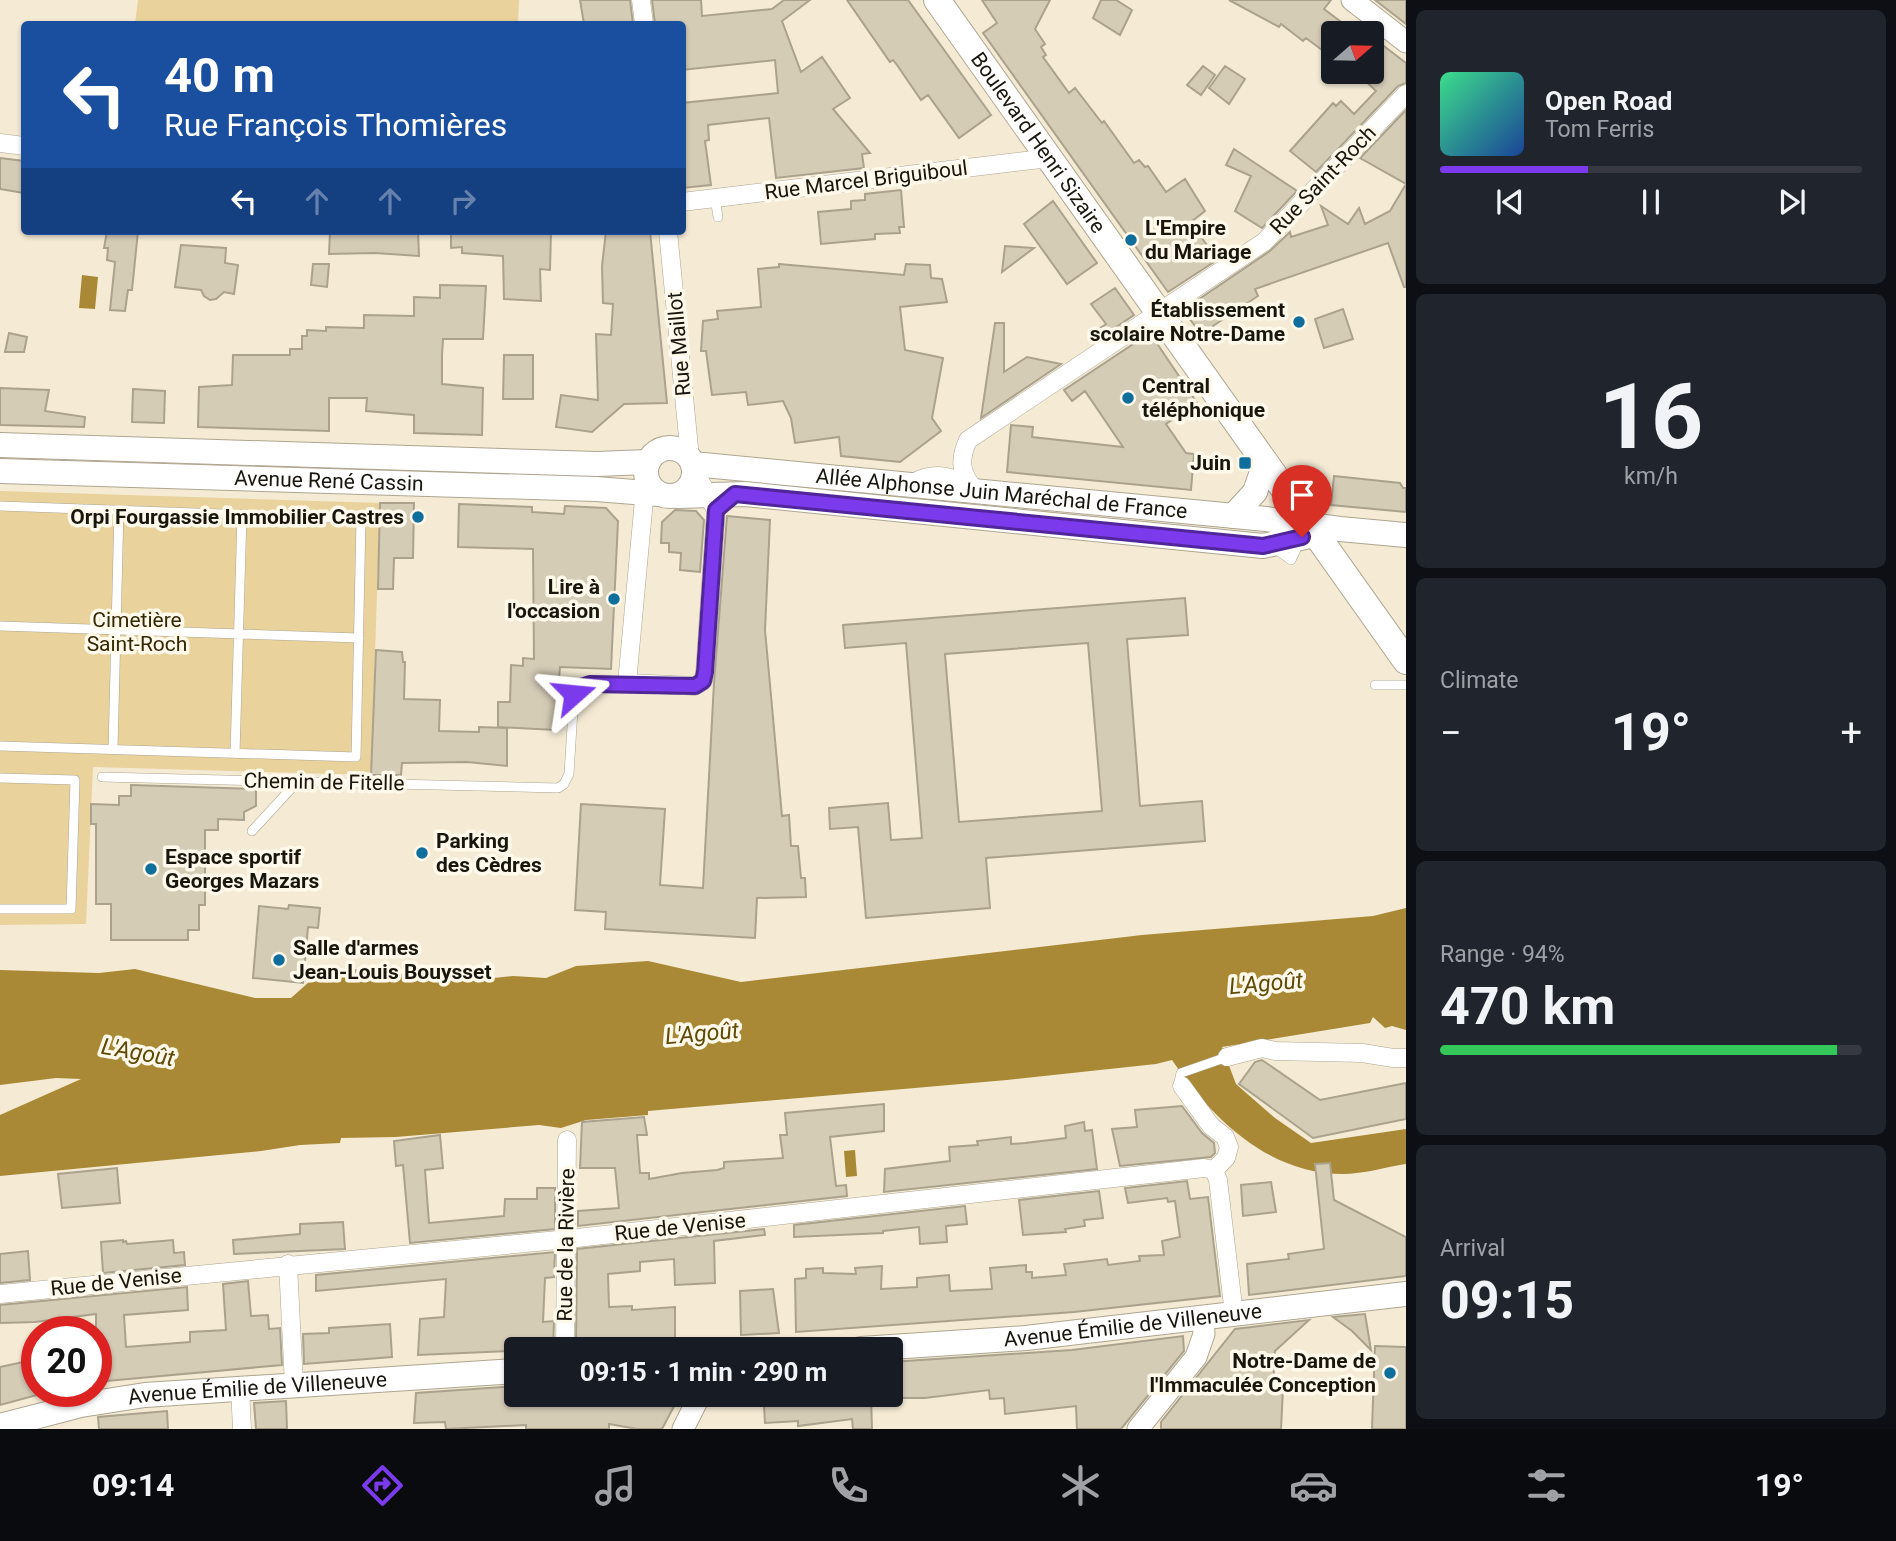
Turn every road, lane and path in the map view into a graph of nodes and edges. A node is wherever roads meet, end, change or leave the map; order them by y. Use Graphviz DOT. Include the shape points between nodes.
graph roads {
  1 [pos="641,0"];
  2 [pos="937,0"];
  3 [pos="1352,0"];
  4 [pos="644,21"];
  5 [pos="1406,42"];
  6 [pos="1406,94"];
  7 [pos="0,143"];
  8 [pos="21,146"];
  9 [pos="1049,158"];
  10 [pos="715,198"];
  11 [pos="686,202"];
  12 [pos="718,217"];
  13 [pos="668,235"];
  14 [pos="1159,313"];
  15 [pos="0,445"];
  16 [pos="1265,463"];
  17 [pos="692,464"];
  18 [pos="0,471"];
  19 [pos="655,484"];
  20 [pos="972,486"];
  21 [pos="712,502"];
  22 [pos="0,506"];
  23 [pos="120,510"];
  24 [pos="242,515"];
  25 [pos="1233,516"];
  26 [pos="1317,531"];
  27 [pos="1406,535"];
  28 [pos="1263,546"];
  29 [pos="0,626"];
  30 [pos="116,629"];
  31 [pos="238,634"];
  32 [pos="359,638"];
  33 [pos="1406,661"];
  34 [pos="627,683"];
  35 [pos="1375,685"];
  36 [pos="1406,685"];
  37 [pos="0,746"];
  38 [pos="113,750"];
  39 [pos="235,753"];
  40 [pos="102,777"];
  41 [pos="0,778"];
  42 [pos="298,781"];
  43 [pos="252,831"];
  44 [pos="0,909"];
  45 [pos="1227,1057"];
  46 [pos="1406,1058"];
  47 [pos="1181,1080"];
  48 [pos="567,1140"];
  49 [pos="1214,1170"];
  50 [pos="568,1239"];
  51 [pos="288,1265"];
  52 [pos="0,1294"];
  53 [pos="1406,1294"];
  54 [pos="1234,1314"];
  55 [pos="1203,1319"];
  56 [pos="565,1337"];
  57 [pos="903,1346"];
  58 [pos="504,1372"];
  59 [pos="295,1385"];
  60 [pos="240,1388"];
  61 [pos="694,1407"];
  62 [pos="0,1426"];
  63 [pos="242,1429"];
  64 [pos="683,1429"];
  65 [pos="1138,1429"];
  1 -- 4 [label="street"];
  2 -- 9 [label="main road, Boulevard Henri Sizaire"];
  3 -- 5 [label="street"];
  6 -- 14 [label="street, Rue Saint-Roch" via="1264,242"];
  7 -- 8 [label="street"];
  9 -- 10 [label="street, Rue Marcel Briguiboul"];
  9 -- 14 [label="main road, Boulevard Henri Sizaire"];
  10 -- 11 [label="street, Rue Marcel Briguiboul"];
  10 -- 12 [label="lane"];
  13 -- 17 [label="street, Rue Maillot"];
  14 -- 16 [label="main road, Boulevard Henri Sizaire"];
  14 -- 20 [label="street, Rue Saint-Roch" via="968,440 961,466"];
  15 -- 19 [label="main road, Avenue René Cassin" via="597,464"];
  16 -- 25 [label="main road" via="1255,492"];
  16 -- 26 [label="main road, Boulevard Henri Sizaire"];
  17 -- 19 [label="main road" via="690,486"];
  17 -- 19 [label="main road" via="684,452 668,448 652,455"];
  17 -- 20 [label="main road, Allée Alphonse Juin Maréchal de France"];
  17 -- 21 [label="street"];
  18 -- 19 [label="main road, Avenue René Cassin" via="596,489"];
  19 -- 21 [label="main road, Allée Alphonse Juin Maréchal de France"];
  19 -- 34 [label="street"];
  20 -- 25 [label="main road, Allée Alphonse Juin Maréchal de France"];
  21 -- 28 [label="main road, Allée Alphonse Juin Maréchal de France" via="735,494"];
  21 -- 34 [label="street" via="703,681 695,686"];
  22 -- 23 [label="lane"];
  23 -- 24 [label="lane"];
  23 -- 30 [label="lane"];
  24 -- 31 [label="lane"];
  24 -- 32 [label="lane" via="361,519"];
  25 -- 26 [label="main road, Allée Alphonse Juin Maréchal de France"];
  26 -- 27 [label="main road, Allée Alphonse Juin Maréchal de France"];
  26 -- 28 [label="main road, Allée Alphonse Juin Maréchal de France"];
  26 -- 28 [label="lane" via="1291,560"];
  26 -- 33 [label="main road, Boulevard Henri Sizaire"];
  29 -- 30 [label="lane"];
  30 -- 31 [label="lane"];
  30 -- 38 [label="lane"];
  31 -- 32 [label="lane"];
  31 -- 39 [label="lane"];
  32 -- 39 [label="lane" via="356,757"];
  34 -- 42 [label="lane, Chemin de Fitelle" via="578,688 572,699 569,774 558,788"];
  35 -- 36 [label="lane"];
  37 -- 38 [label="lane"];
  38 -- 39 [label="lane"];
  40 -- 42 [label="lane, Chemin de Fitelle"];
  41 -- 44 [label="lane" via="75,780 71,909"];
  42 -- 43 [label="lane"];
  45 -- 46 [label="street" via="1262,1048"];
  45 -- 47 [label="lane"];
  47 -- 49 [label="street" via="1229,1147"];
  48 -- 50 [label="street, Rue de la Rivière"];
  49 -- 50 [label="street, Rue de Venise"];
  49 -- 54 [label="street"];
  50 -- 51 [label="street, Rue de Venise"];
  50 -- 56 [label="street, Rue de la Rivière"];
  51 -- 52 [label="street, Rue de Venise"];
  51 -- 59 [label="street"];
  53 -- 54 [label="main road, Avenue Émilie de Villeneuve"];
  54 -- 55 [label="main road, Avenue Émilie de Villeneuve"];
  55 -- 57 [label="main road, Avenue Émilie de Villeneuve"];
  55 -- 65 [label="street" via="1204,1334 1196,1357"];
  58 -- 59 [label="main road, Avenue Émilie de Villeneuve"];
  59 -- 60 [label="main road, Avenue Émilie de Villeneuve"];
  60 -- 62 [label="main road, Avenue Émilie de Villeneuve" via="124,1398"];
  60 -- 63 [label="street"];
  61 -- 64 [label="street"];
}
